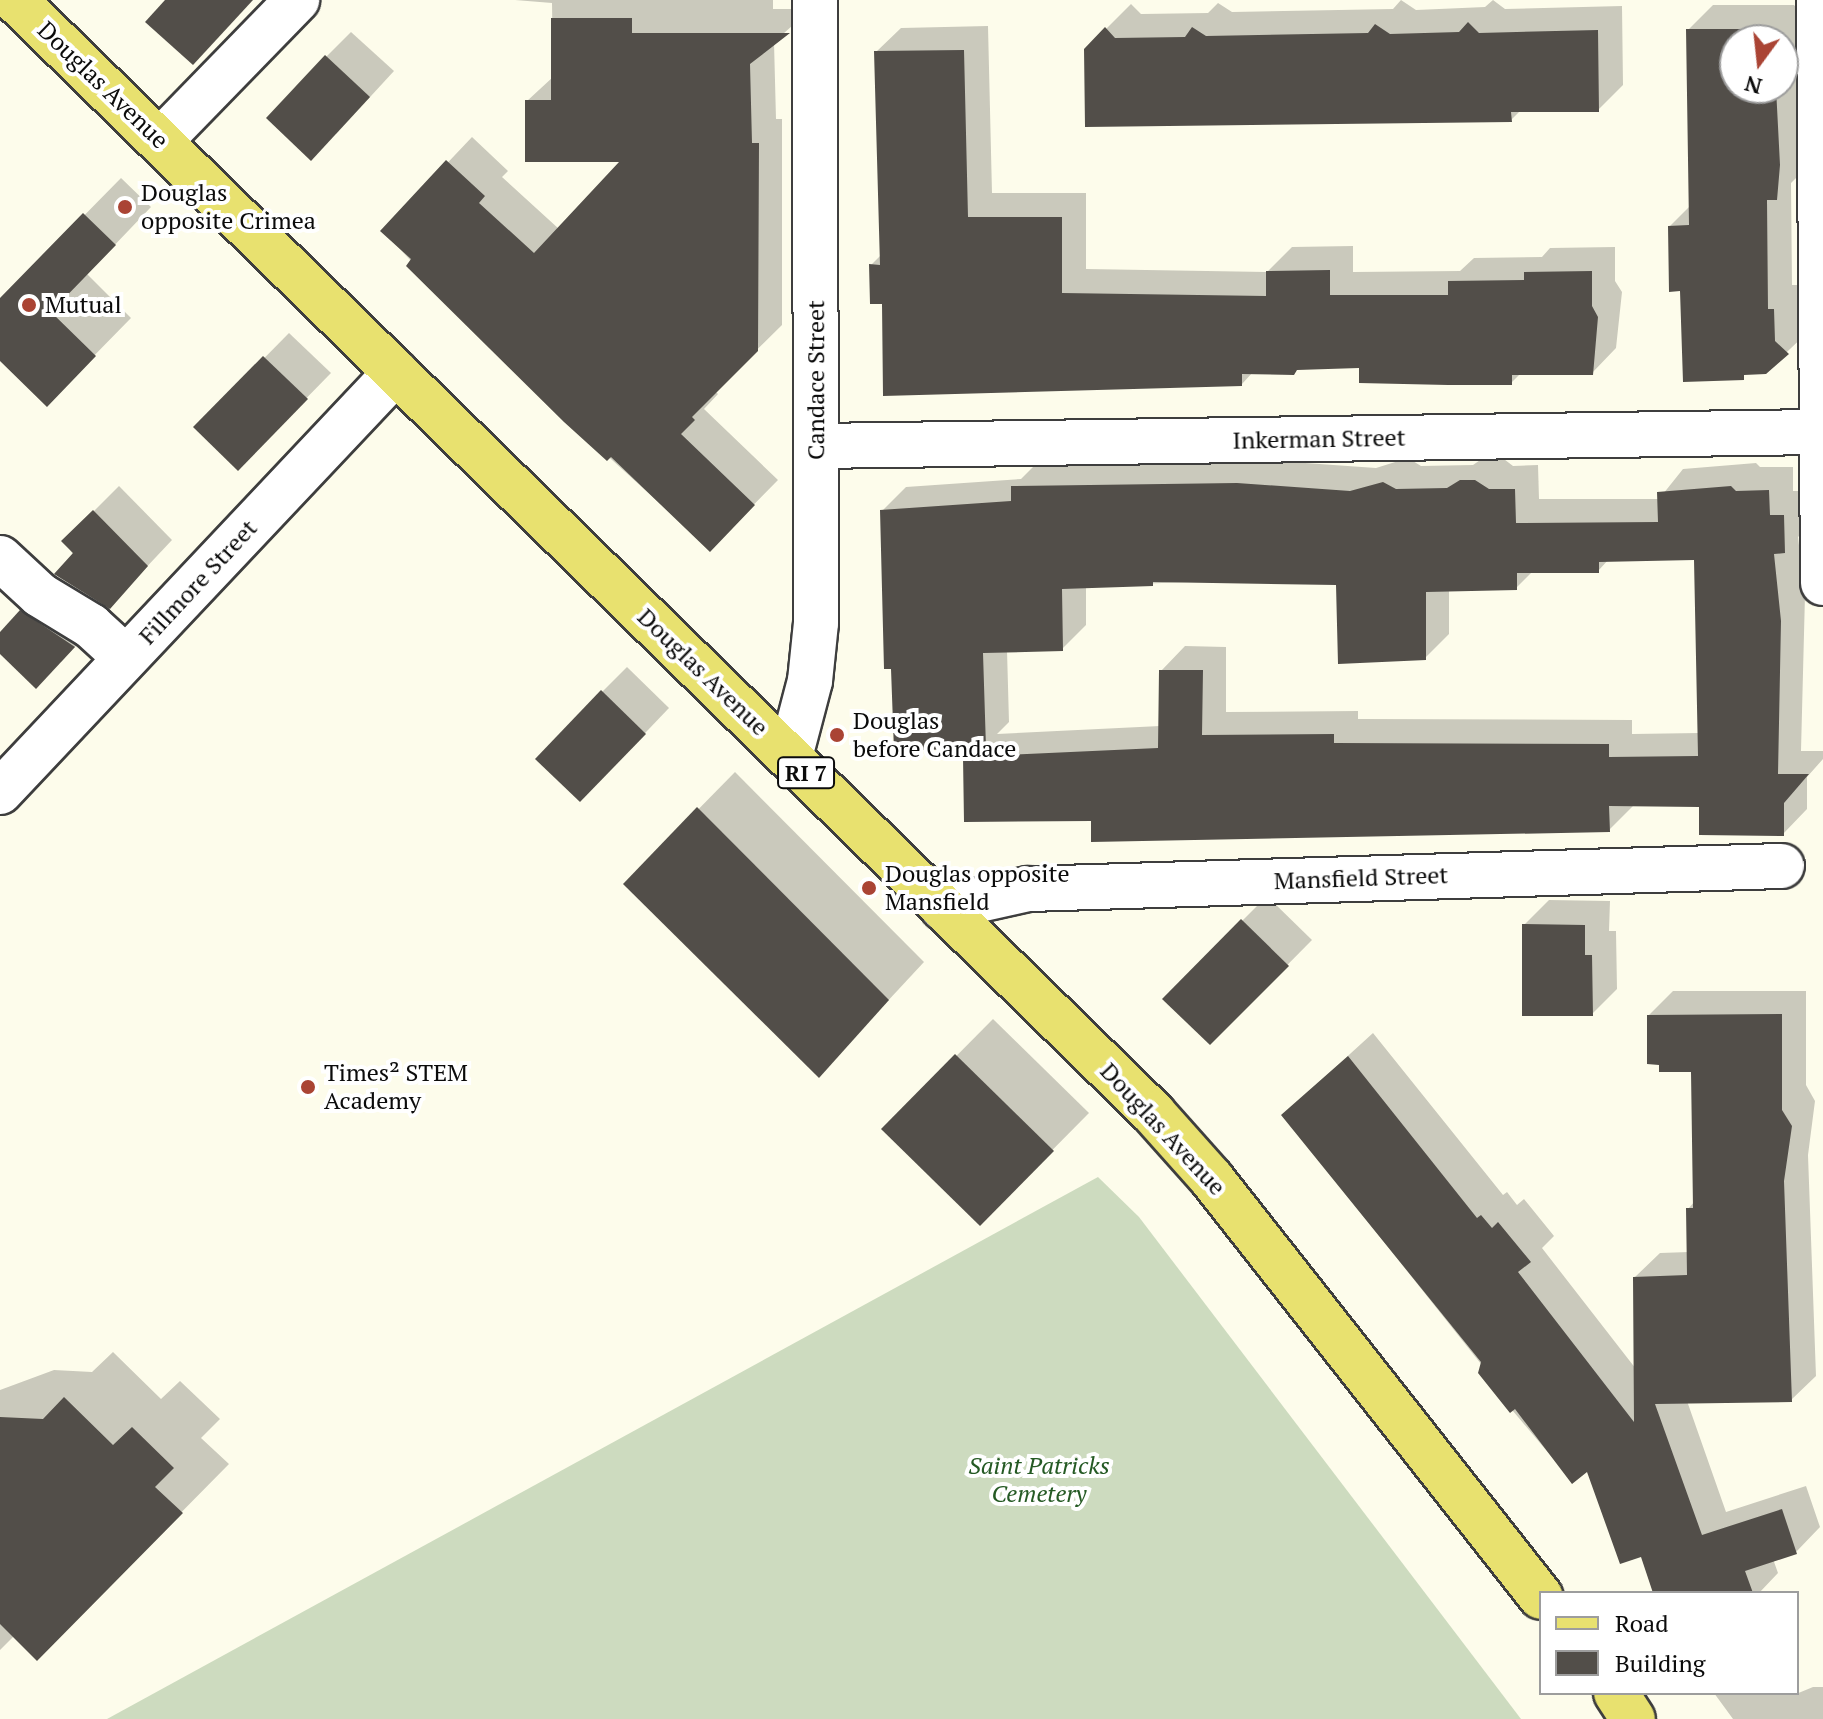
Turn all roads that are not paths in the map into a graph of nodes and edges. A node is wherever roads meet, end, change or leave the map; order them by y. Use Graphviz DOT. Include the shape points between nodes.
graph roads {
  1 [pos="15,0"];
  2 [pos="297,0"];
  3 [pos="815,0"];
  4 [pos="1819,0"];
  5 [pos="160,141"];
  6 [pos="396,372"];
  7 [pos="1822,432"];
  8 [pos="816,446"];
  9 [pos="0,558"];
  10 [pos="1823,583"];
  11 [pos="126,658"];
  12 [pos="790,757"];
  13 [pos="0,792"];
  14 [pos="1782,866"];
  15 [pos="943,908"];
  16 [pos="1539,1594"];
  17 [pos="1617,1695"];
  18 [pos="1633,1719"];
  1 -- 5 [label="main road, Douglas Avenue / RI 7"];
  2 -- 5 [label="street"];
  3 -- 8 [label="street, Candace Street"];
  4 -- 7 [label="street"];
  5 -- 6 [label="main road, Douglas Avenue / RI 7"];
  6 -- 11 [label="street, Fillmore Street"];
  6 -- 12 [label="main road, Douglas Avenue / RI 7"];
  7 -- 8 [label="street, Inkerman Street"];
  7 -- 10 [label="street"];
  8 -- 12 [label="street, Candace Street" via="815,649"];
  9 -- 11 [label="street" via="40,595 91,626"];
  11 -- 13 [label="street, Fillmore Street"];
  12 -- 15 [label="main road, Douglas Avenue / RI 7"];
  14 -- 15 [label="street, Mansfield Street" via="1028,889"];
  15 -- 16 [label="main road, Douglas Avenue / RI 7" via="1182,1144"];
  17 -- 18 [label="main road"];
}
